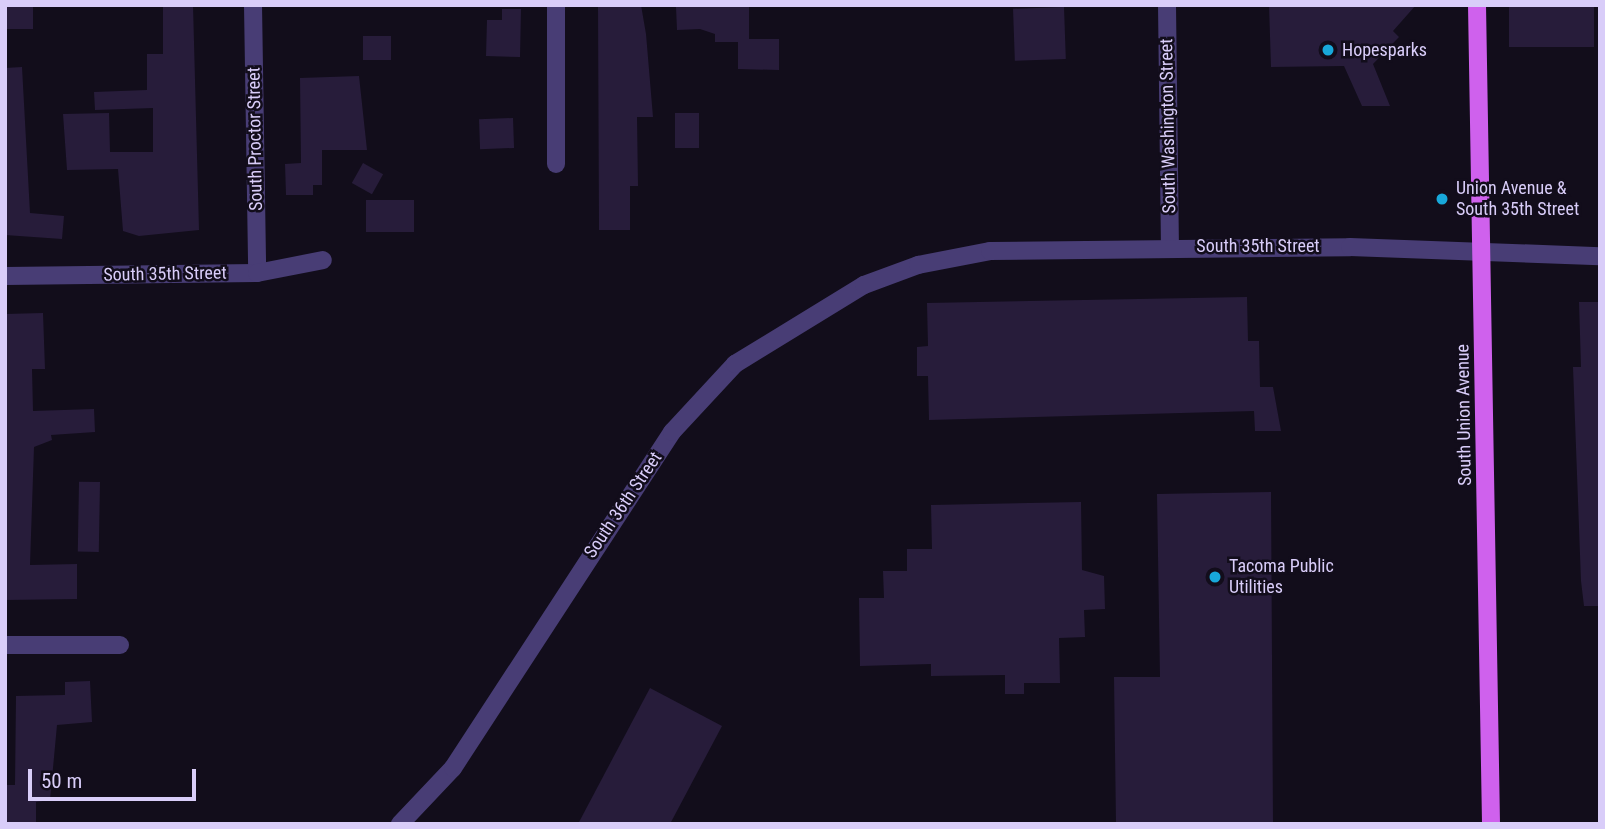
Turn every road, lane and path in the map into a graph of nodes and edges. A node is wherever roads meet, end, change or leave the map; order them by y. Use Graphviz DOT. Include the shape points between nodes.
graph roads {
  1 [pos="253,5"];
  2 [pos="556,5"];
  3 [pos="1167,5"];
  4 [pos="1477,5"];
  5 [pos="556,164"];
  6 [pos="1170,246"];
  7 [pos="1481,252"];
  8 [pos="1600,256"];
  9 [pos="323,260"];
  10 [pos="918,265"];
  11 [pos="257,273"];
  12 [pos="5,276"];
  13 [pos="5,645"];
  14 [pos="120,645"];
  15 [pos="400,824"];
  16 [pos="1491,824"];
  1 -- 11 [label="street, South Proctor Street"];
  2 -- 5 [label="street"];
  3 -- 6 [label="street, South Washington Street"];
  4 -- 7 [label="main road, South Union Avenue"];
  6 -- 7 [label="street, South 35th Street"];
  6 -- 10 [label="street, South 35th Street" via="990,251"];
  7 -- 8 [label="street, South 35th Street"];
  7 -- 16 [label="main road, South Union Avenue"];
  9 -- 11 [label="street, South 35th Street"];
  10 -- 15 [label="street, South 36th Street" via="821,307 735,363 672,432 453,768"];
  11 -- 12 [label="street, South 35th Street"];
  13 -- 14 [label="street"];
}
